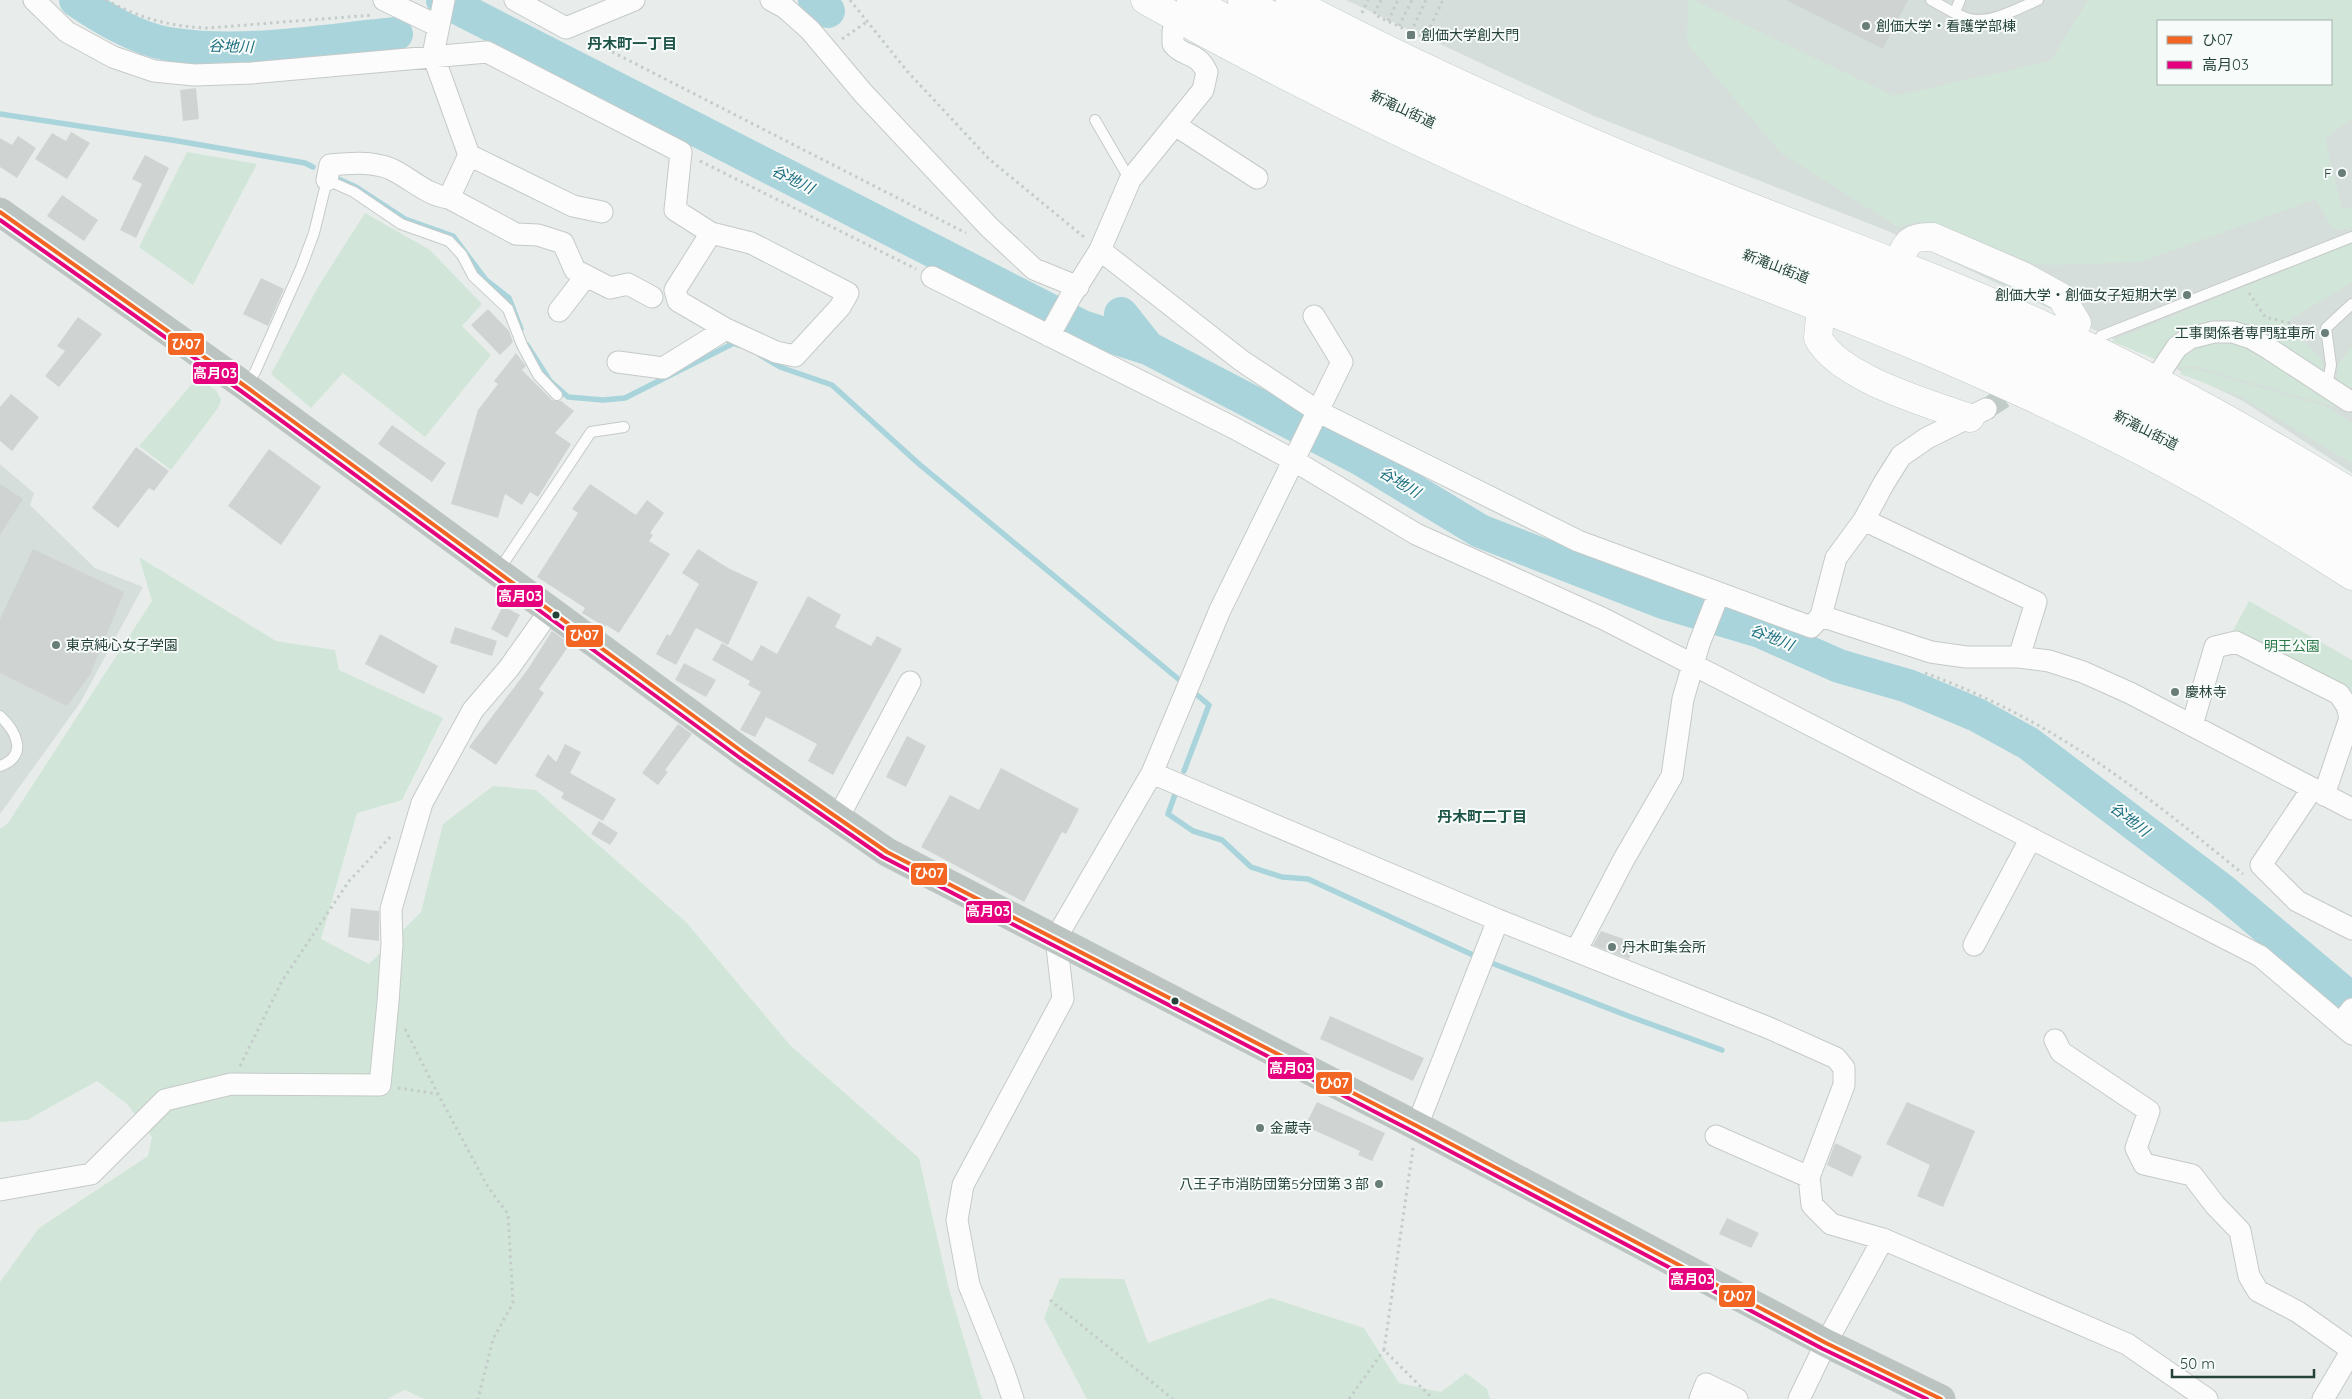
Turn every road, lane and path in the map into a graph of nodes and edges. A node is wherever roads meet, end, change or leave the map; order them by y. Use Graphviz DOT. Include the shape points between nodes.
graph roads {
  1 [pos="34,0"];
  2 [pos="106,0"];
  3 [pos="384,0"];
  4 [pos="515,0"];
  5 [pos="634,0"];
  6 [pos="771,0"];
  7 [pos="850,0"];
  8 [pos="1145,0"];
  9 [pos="1242,0"];
  10 [pos="1368,0"];
  11 [pos="1381,0"];
  12 [pos="1398,0"];
  13 [pos="1412,0"];
  14 [pos="1426,0"];
  15 [pos="1443,0"];
  16 [pos="1931,0"];
  17 [pos="1960,0"];
  18 [pos="2038,0"];
  19 [pos="1303,3"];
  20 [pos="1186,10"];
  21 [pos="407,12"];
  22 [pos="1954,12"];
  23 [pos="440,15"];
  24 [pos="1360,16"];
  25 [pos="1383,19"];
  26 [pos="868,21"];
  27 [pos="1388,21"];
  28 [pos="1380,26"];
  29 [pos="1399,26"];
  30 [pos="566,28"];
  31 [pos="1411,32"];
  32 [pos="828,49"];
  33 [pos="433,55"];
  34 [pos="1094,120"];
  35 [pos="1175,125"];
  36 [pos="469,155"];
  37 [pos="690,156"];
  38 [pos="1257,178"];
  39 [pos="326,180"];
  40 [pos="1130,180"];
  41 [pos="450,198"];
  42 [pos="0,212"];
  43 [pos="602,212"];
  44 [pos="711,233"];
  45 [pos="974,237"];
  46 [pos="2352,237"];
  47 [pos="1100,250"];
  48 [pos="1898,263"];
  49 [pos="586,276"];
  50 [pos="932,277"];
  51 [pos="2241,282"];
  52 [pos="1074,292"];
  53 [pos="652,297"];
  54 [pos="2352,304"];
  55 [pos="1821,306"];
  56 [pos="559,311"];
  57 [pos="1314,316"];
  58 [pos="2077,323"];
  59 [pos="2290,323"];
  60 [pos="726,329"];
  61 [pos="1051,333"];
  62 [pos="2101,336"];
  63 [pos="618,362"];
  64 [pos="2155,380"];
  65 [pos="245,386"];
  66 [pos="2326,386"];
  67 [pos="557,395"];
  68 [pos="2351,401"];
  69 [pos="1978,413"];
  70 [pos="1317,414"];
  71 [pos="624,427"];
  72 [pos="1295,456"];
  73 [pos="2352,493"];
  74 [pos="1864,520"];
  75 [pos="2352,520"];
  76 [pos="2352,550"];
  77 [pos="498,571"];
  78 [pos="2352,576"];
  79 [pos="1716,599"];
  80 [pos="551,609"];
  81 [pos="1821,616"];
  82 [pos="2019,657"];
  83 [pos="1694,665"];
  84 [pos="1924,672"];
  85 [pos="910,682"];
  86 [pos="0,716"];
  87 [pos="2192,725"];
  88 [pos="0,766"];
  89 [pos="1152,773"];
  90 [pos="2318,792"];
  91 [pos="2352,809"];
  92 [pos="838,818"];
  93 [pos="396,831"];
  94 [pos="2031,838"];
  95 [pos="2244,875"];
  96 [pos="1498,920"];
  97 [pos="2352,929"];
  98 [pos="1056,938"];
  99 [pos="1974,945"];
  100 [pos="1576,951"];
  101 [pos="388,1002"];
  102 [pos="2348,1021"];
  103 [pos="2055,1040"];
  104 [pos="231,1084"];
  105 [pos="380,1085"];
  106 [pos="438,1094"];
  107 [pos="1417,1126"];
  108 [pos="1716,1136"];
  109 [pos="1809,1177"];
  110 [pos="0,1190"];
  111 [pos="1883,1239"];
  112 [pos="1050,1300"];
  113 [pos="1826,1343"];
  114 [pos="1384,1350"];
  115 [pos="2352,1350"];
  116 [pos="478,1399"];
  117 [pos="1012,1399"];
  118 [pos="1173,1399"];
  119 [pos="1349,1399"];
  120 [pos="1434,1399"];
  121 [pos="1700,1399"];
  122 [pos="1737,1399"];
  123 [pos="1799,1399"];
  124 [pos="1942,1399"];
  125 [pos="2207,1399"];
  126 [pos="2323,1399"];
  1 -- 33 [label="street" via="67,32 113,57 154,71 194,75 252,73"];
  2 -- 21 [label="path" via="153,21 208,28"];
  3 -- 21 [label="street"];
  4 -- 30 [label="street"];
  5 -- 30 [label="street"];
  6 -- 32 [label="street" via="784,7"];
  7 -- 26 [label="path"];
  8 -- 20 [label="main road"];
  9 -- 75 [label="main road, 新滝山街道" via="1373,66 1557,152 1715,218 1877,278 2068,364 2221,442"];
  10 -- 24 [label="path"];
  11 -- 25 [label="path" via="1374,14"];
  12 -- 27 [label="path"];
  13 -- 29 [label="path"];
  14 -- 31 [label="path"];
  15 -- 31 [label="path" via="1425,38"];
  16 -- 22 [label="lane"];
  17 -- 22 [label="lane"];
  18 -- 22 [label="lane" via="1979,20"];
  19 -- 48 [label="main road" via="1571,134"];
  20 -- 35 [label="street" via="1173,31 1173,44 1178,51 1201,60 1208,72 1204,90"];
  20 -- 55 [label="main road" via="1244,55 1453,157 1664,247"];
  20 -- 76 [label="main road, 新滝山街道" via="1559,180 1833,288 2036,375 2196,456 2286,506"];
  21 -- 23 [label="street"];
  23 -- 33 [label="street"];
  25 -- 27 [label="path"];
  25 -- 28 [label="path"];
  26 -- 32 [label="path"];
  26 -- 47 [label="path" via="907,71 989,159"];
  27 -- 29 [label="path"];
  29 -- 31 [label="path"];
  30 -- 45 [label="path"];
  32 -- 52 [label="street" via="863,93 989,227 1034,269"];
  33 -- 36 [label="street"];
  33 -- 37 [label="street" via="487,52"];
  34 -- 40 [label="lane"];
  35 -- 38 [label="street"];
  35 -- 40 [label="street"];
  36 -- 41 [label="street"];
  36 -- 43 [label="street" via="573,206"];
  37 -- 44 [label="street" via="675,210"];
  37 -- 50 [label="path"];
  39 -- 41 [label="street" via="330,165 362,163 391,169 415,185"];
  39 -- 65 [label="lane" via="314,232 301,268 255,372"];
  39 -- 67 [label="lane" via="354,192 401,224 449,241 462,255 472,276 508,309 538,375"];
  40 -- 47 [label="street"];
  41 -- 49 [label="street" via="516,234 538,235 563,243 575,270"];
  42 -- 65 [label="highway"];
  44 -- 60 [label="street" via="675,290 678,301"];
  44 -- 60 [label="street" via="750,243 848,293 840,307 795,356 776,352"];
  46 -- 51 [label="lane"];
  47 -- 52 [label="street"];
  47 -- 70 [label="street" via="1242,361"];
  48 -- 58 [label="main road" via="1912,239 1933,237 2023,276 2061,297"];
  48 -- 64 [label="main road" via="2048,327"];
  49 -- 53 [label="street" via="610,288 628,284"];
  49 -- 56 [label="street"];
  50 -- 61 [label="street"];
  51 -- 59 [label="path" via="2266,317"];
  51 -- 62 [label="lane"];
  52 -- 61 [label="street"];
  54 -- 66 [label="lane" via="2326,328 2331,365"];
  55 -- 69 [label="main road" via="1818,338 1833,358 1846,368 1910,397"];
  55 -- 78 [label="main road" via="2110,435 2199,482"];
  57 -- 70 [label="street" via="1342,362"];
  60 -- 63 [label="street" via="663,368"];
  61 -- 72 [label="street" via="1178,400"];
  64 -- 66 [label="street" via="2177,346 2214,332 2233,332 2250,338"];
  64 -- 73 [label="main road" via="2225,417"];
  65 -- 77 [label="highway"];
  66 -- 68 [label="street"];
  69 -- 74 [label="street" via="1927,438 1901,456"];
  70 -- 72 [label="street"];
  70 -- 79 [label="street" via="1578,540"];
  71 -- 77 [label="lane" via="591,432"];
  72 -- 83 [label="street" via="1416,534 1604,618"];
  72 -- 89 [label="street" via="1220,610"];
  74 -- 81 [label="street" via="1836,558"];
  74 -- 82 [label="street" via="2036,602"];
  77 -- 80 [label="highway"];
  79 -- 81 [label="street" via="1811,627"];
  79 -- 83 [label="street"];
  80 -- 92 [label="highway" via="744,753"];
  80 -- 101 [label="street" via="473,710 422,803 391,910"];
  81 -- 82 [label="street" via="1930,652 1966,657"];
  82 -- 87 [label="street" via="2049,661 2083,672"];
  83 -- 94 [label="street"];
  83 -- 100 [label="street" via="1683,699 1672,776"];
  84 -- 95 [label="path" via="2064,738 2162,808"];
  85 -- 92 [label="street"];
  86 -- 88 [label="lane" via="12,727 17,738 16,753 9,763"];
  87 -- 90 [label="street"];
  87 -- 90 [label="street" via="2215,647 2225,643 2236,642 2339,694 2350,718"];
  89 -- 96 [label="street"];
  89 -- 98 [label="street"];
  90 -- 91 [label="street"];
  90 -- 97 [label="street" via="2261,865 2297,901"];
  92 -- 98 [label="highway" via="887,852"];
  93 -- 104 [label="path" via="349,881 282,981"];
  94 -- 99 [label="street"];
  94 -- 102 [label="street" via="2260,956"];
  96 -- 100 [label="street"];
  96 -- 107 [label="street"];
  98 -- 107 [label="highway"];
  98 -- 117 [label="street" via="1063,999 963,1185 957,1220 969,1285"];
  100 -- 109 [label="street" via="1770,1028 1836,1058 1844,1068 1844,1085"];
  101 -- 105 [label="street"];
  101 -- 106 [label="path" via="411,1038"];
  103 -- 115 [label="street" via="2061,1052 2149,1111 2136,1148 2144,1164 2192,1175 2240,1231 2249,1276 2258,1291 2298,1312"];
  104 -- 105 [label="street"];
  104 -- 110 [label="street" via="165,1100 91,1174"];
  105 -- 106 [label="path"];
  106 -- 116 [label="path" via="488,1187 508,1214 513,1303 493,1339"];
  107 -- 113 [label="highway"];
  107 -- 114 [label="path"];
  108 -- 109 [label="street"];
  109 -- 111 [label="street" via="1812,1205 1831,1224"];
  111 -- 113 [label="street"];
  111 -- 125 [label="street" via="2127,1344"];
  112 -- 118 [label="path"];
  113 -- 123 [label="street"];
  113 -- 124 [label="highway"];
  114 -- 119 [label="path"];
  114 -- 120 [label="path"];
  115 -- 126 [label="street"];
  121 -- 122 [label="street" via="1706,1384"];
}
